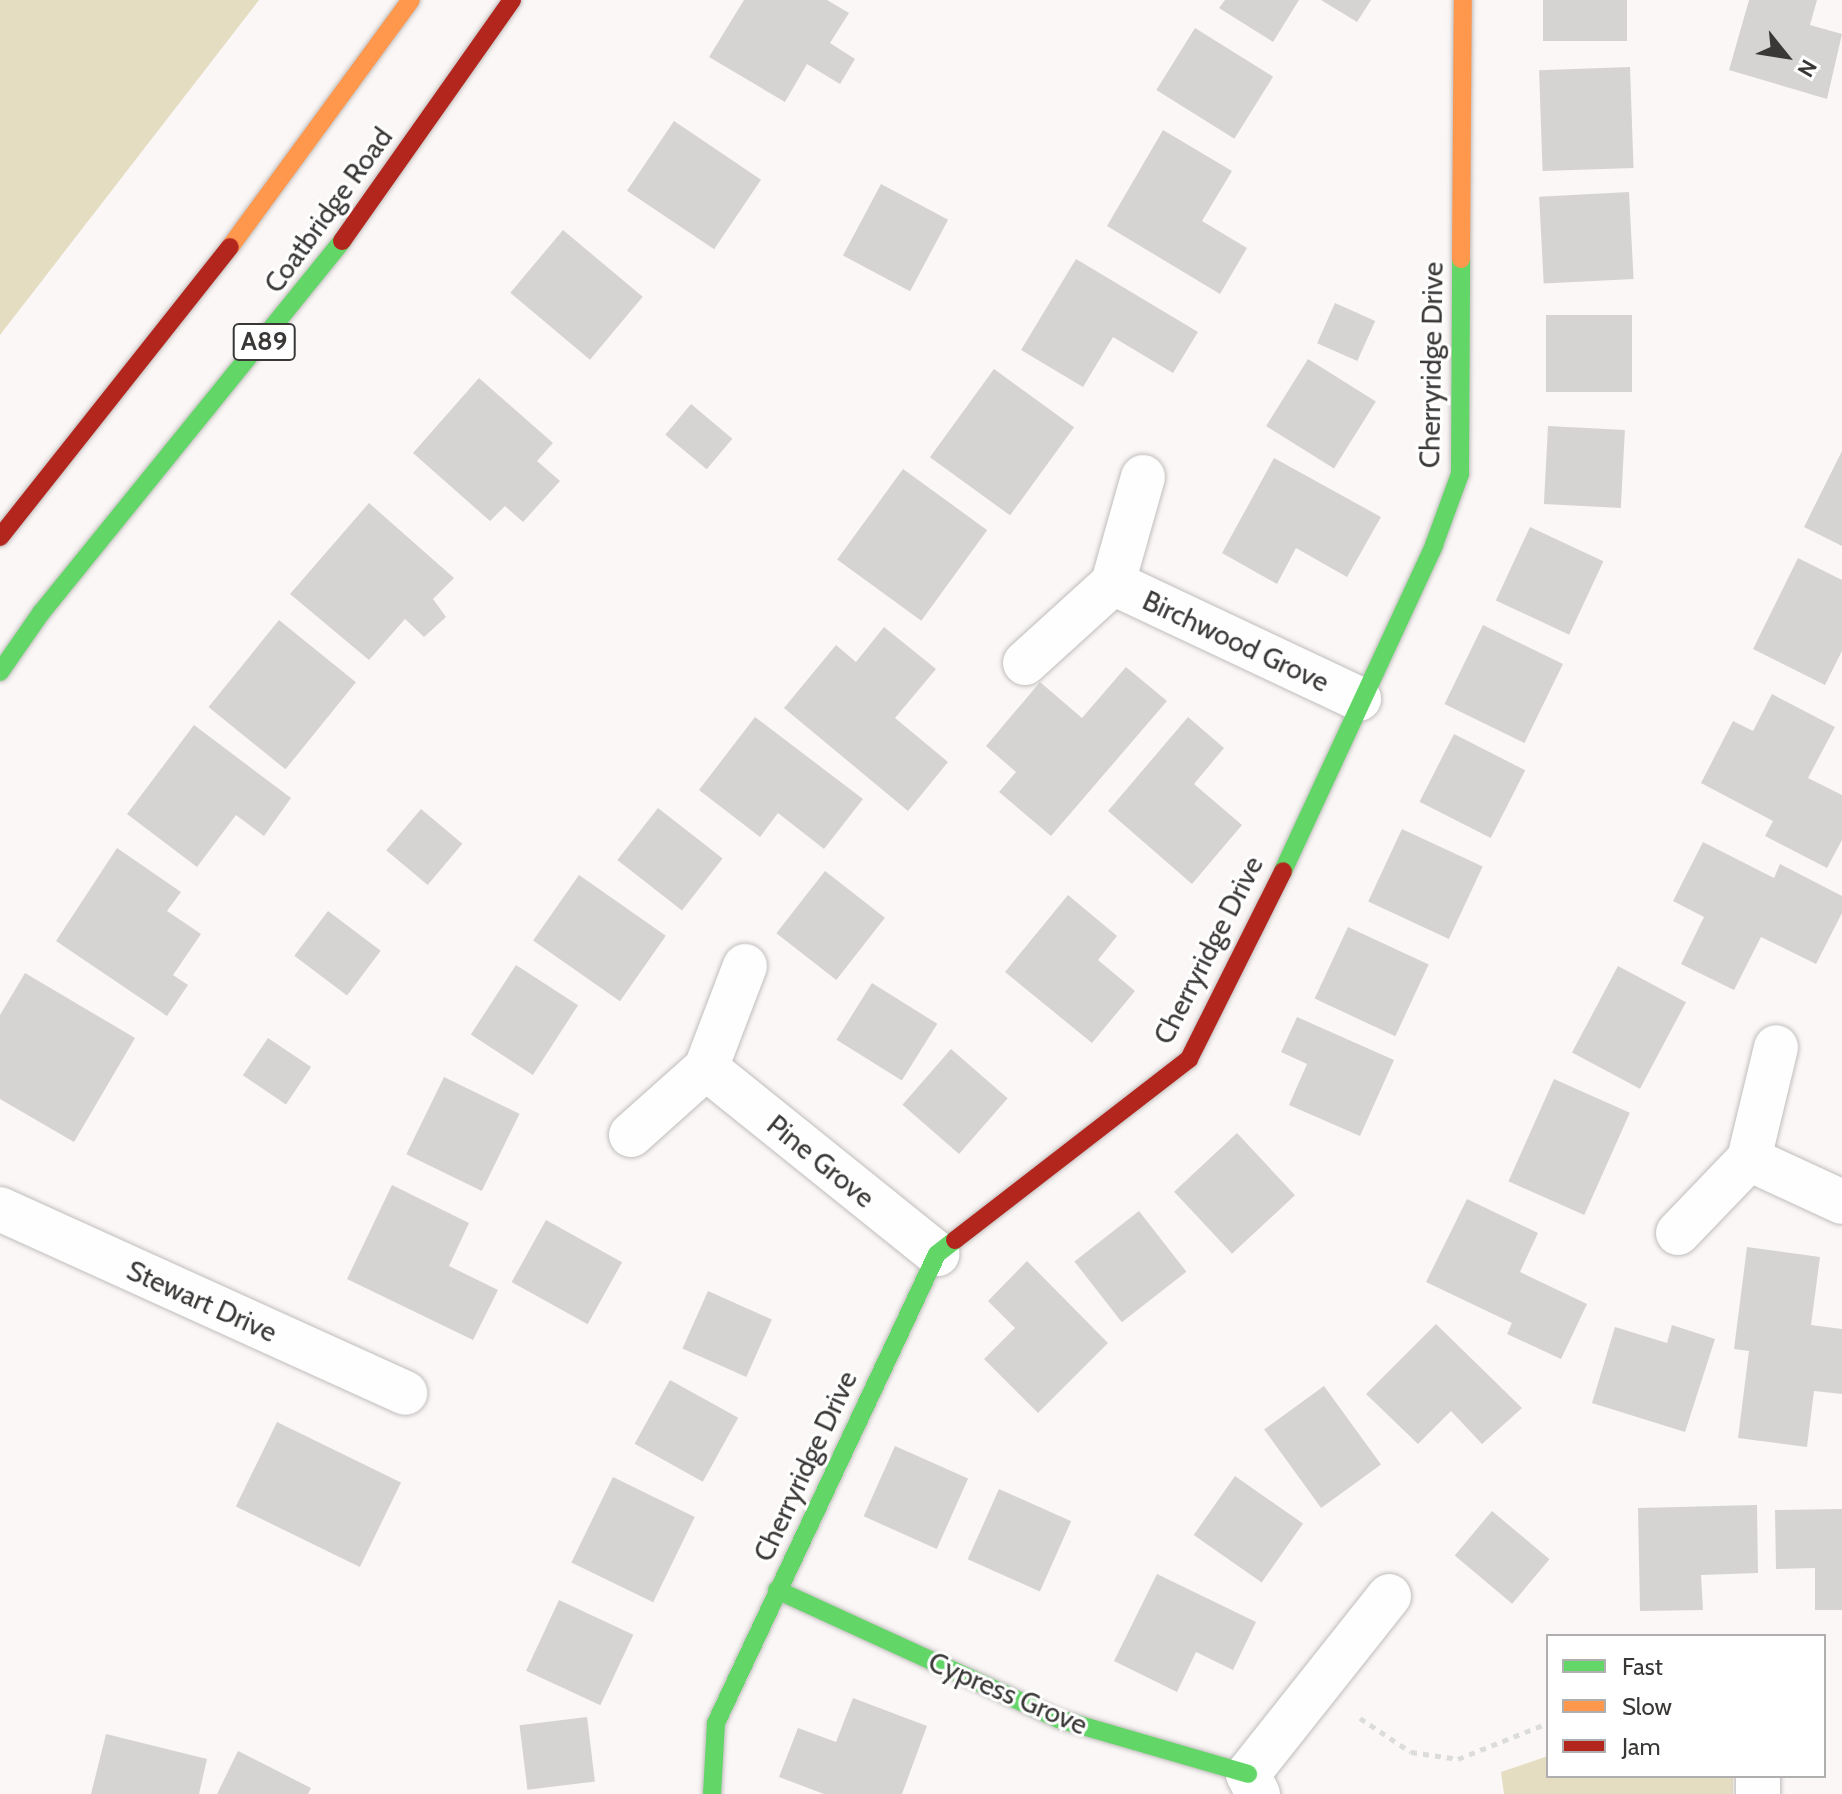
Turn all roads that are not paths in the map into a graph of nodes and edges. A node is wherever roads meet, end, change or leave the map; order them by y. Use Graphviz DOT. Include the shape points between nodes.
graph roads {
  1 [pos="411,0"];
  2 [pos="512,0"];
  3 [pos="1463,0"];
  4 [pos="1143,477"];
  5 [pos="0,537"];
  6 [pos="1113,583"];
  7 [pos="1025,663"];
  8 [pos="0,672"];
  9 [pos="1359,699"];
  10 [pos="745,966"];
  11 [pos="1776,1047"];
  12 [pos="706,1068"];
  13 [pos="631,1135"];
  14 [pos="1749,1159"];
  15 [pos="1842,1202"];
  16 [pos="0,1209"];
  17 [pos="1678,1233"];
  18 [pos="937,1254"];
  19 [pos="405,1393"];
  20 [pos="777,1590"];
  21 [pos="1389,1596"];
  22 [pos="1253,1784"];
  23 [pos="712,1794"];
  1 -- 5 [label="street, Coatbridge Road" via="286,176"];
  2 -- 8 [label="street, Coatbridge Road / A89" via="315,279 41,613"];
  3 -- 9 [label="street, Cherryridge Drive" via="1460,474 1434,545"];
  4 -- 6 [label="street, Birchwood Grove"];
  6 -- 7 [label="street, Birchwood Grove"];
  6 -- 9 [label="street, Birchwood Grove"];
  9 -- 18 [label="street, Cherryridge Drive" via="1243,957 1189,1059"];
  10 -- 12 [label="street"];
  11 -- 14 [label="street"];
  12 -- 13 [label="street"];
  12 -- 18 [label="street, Pine Grove"];
  14 -- 15 [label="street"];
  14 -- 17 [label="street"];
  16 -- 19 [label="street, Stewart Drive"];
  18 -- 20 [label="street, Cherryridge Drive"];
  20 -- 22 [label="street, Cypress Grove" via="1059,1719"];
  20 -- 23 [label="street, Cherryridge Drive" via="716,1723"];
  21 -- 22 [label="street, Cypress Grove" via="1316,1687"];
}
